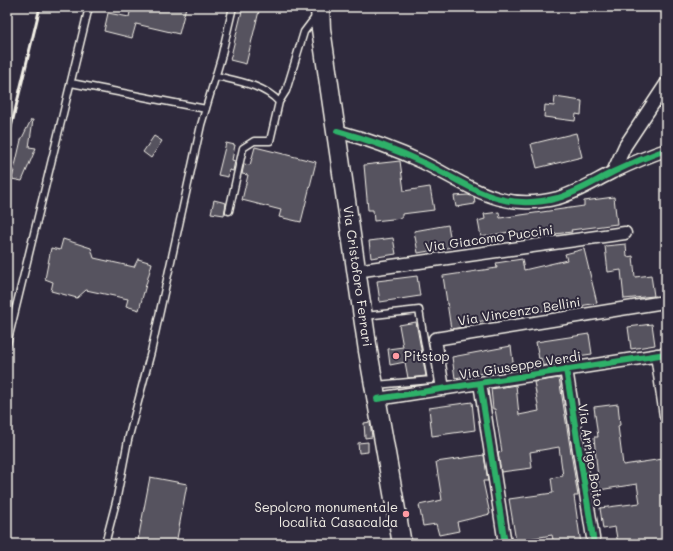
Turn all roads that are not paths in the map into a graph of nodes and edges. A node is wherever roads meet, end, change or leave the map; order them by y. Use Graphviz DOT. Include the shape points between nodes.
graph roads {
  1 [pos="90,7"];
  2 [pos="234,7"];
  3 [pos="320,9"];
  4 [pos="216,76"];
  5 [pos="71,83"];
  6 [pos="666,84"];
  7 [pos="279,102"];
  8 [pos="206,109"];
  9 [pos="337,131"];
  10 [pos="666,150"];
  11 [pos="613,172"];
  12 [pos="229,211"];
  13 [pos="625,233"];
  14 [pos="356,271"];
  15 [pos="658,303"];
  16 [pos="364,316"];
  17 [pos="7,344"];
  18 [pos="662,354"];
  19 [pos="566,369"];
  20 [pos="480,383"];
  21 [pos="443,389"];
  22 [pos="376,392"];
  23 [pos="666,416"];
  24 [pos="105,544"];
  25 [pos="402,544"];
  26 [pos="504,544"];
  27 [pos="594,544"];
  1 -- 5 [label="lane"];
  2 -- 4 [label="lane"];
  3 -- 7 [label="lane" via="304,32 286,91"];
  3 -- 9 [label="main road, Via Cristoforo Ferrari"];
  4 -- 7 [label="lane" via="272,94"];
  4 -- 8 [label="lane"];
  5 -- 8 [label="lane"];
  5 -- 17 [label="lane"];
  6 -- 11 [label="street" via="624,146"];
  7 -- 12 [label="lane" via="270,141 254,141 243,148"];
  8 -- 24 [label="lane"];
  9 -- 11 [label="street" via="396,150 471,189 507,201 535,202 566,195"];
  9 -- 14 [label="main road, Via Cristoforo Ferrari"];
  10 -- 11 [label="street"];
  13 -- 14 [label="street, Via Giacomo Puccini"];
  14 -- 16 [label="main road, Via Cristoforo Ferrari"];
  15 -- 21 [label="street, Via Vincenzo Bellini" via="435,339"];
  16 -- 22 [label="main road, Via Cristoforo Ferrari"];
  16 -- 22 [label="lane" via="419,310 430,380"];
  18 -- 19 [label="street, Via Giuseppe Verdi"];
  18 -- 23 [label="street"];
  19 -- 20 [label="street, Via Giuseppe Verdi"];
  19 -- 27 [label="street, Via Arrigo Boito"];
  20 -- 21 [label="street, Via Giuseppe Verdi"];
  20 -- 26 [label="street"];
  21 -- 22 [label="street, Via Giuseppe Verdi"];
  22 -- 25 [label="main road, Via Cristoforo Ferrari"];
}
